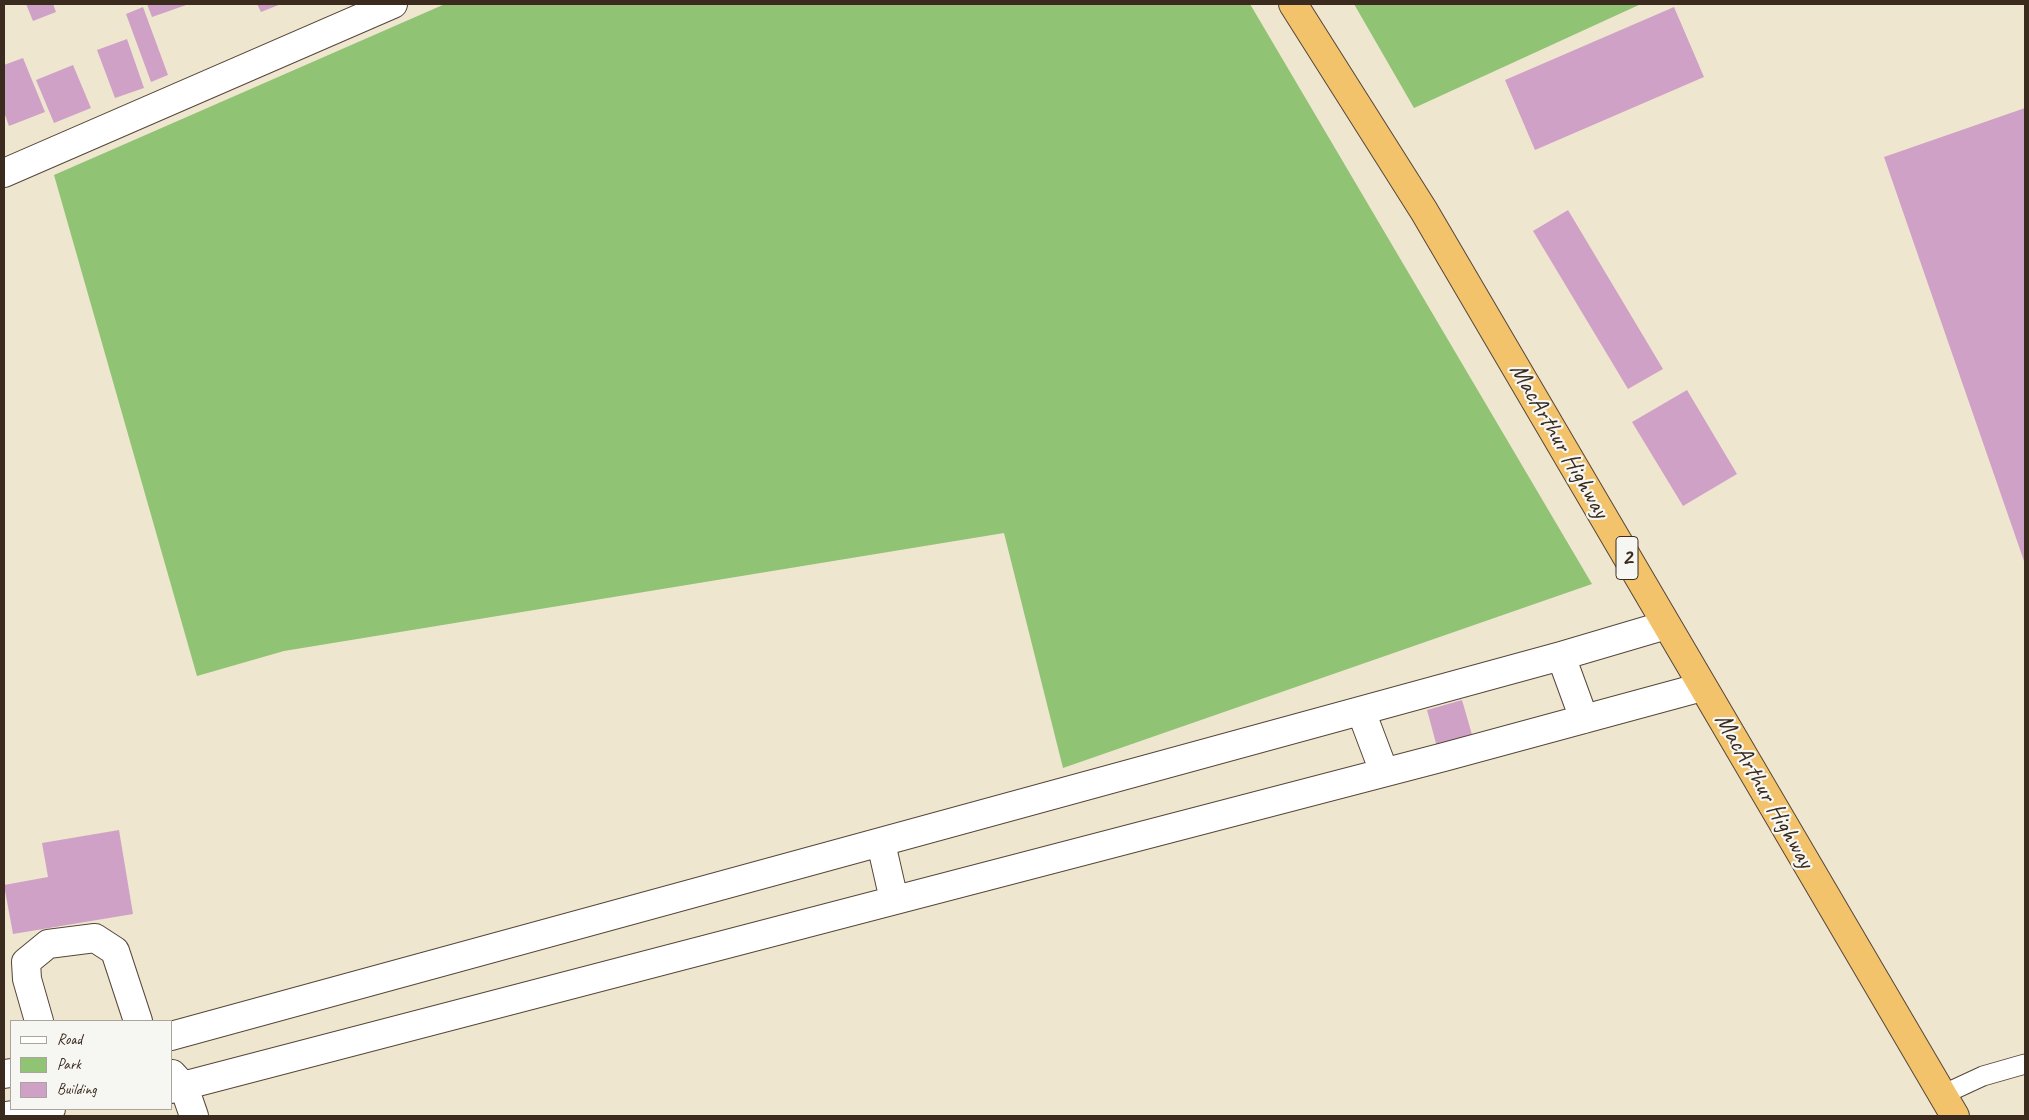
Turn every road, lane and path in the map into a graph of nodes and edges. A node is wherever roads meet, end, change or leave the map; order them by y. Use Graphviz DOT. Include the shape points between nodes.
graph roads {
  1 [pos="393,4"];
  2 [pos="1293,4"];
  3 [pos="4,173"];
  4 [pos="1666,625"];
  5 [pos="1561,656"];
  6 [pos="1702,686"];
  7 [pos="1361,711"];
  8 [pos="1584,718"];
  9 [pos="1384,772"];
  10 [pos="881,843"];
  11 [pos="894,900"];
  12 [pos="39,1020"];
  13 [pos="138,1020"];
  14 [pos="172,1036"];
  15 [pos="2025,1064"];
  16 [pos="175,1083"];
  17 [pos="1948,1106"];
  18 [pos="45,1110"];
  19 [pos="6,1116"];
  20 [pos="194,1116"];
  1 -- 3 [label="street"];
  2 -- 4 [label="highway, MacArthur Highway / 2" via="1424,211"];
  4 -- 5 [label="street"];
  4 -- 6 [label="highway, MacArthur Highway / 2"];
  5 -- 7 [label="street"];
  5 -- 8 [label="street"];
  6 -- 8 [label="street"];
  6 -- 17 [label="highway, MacArthur Highway / 2"];
  7 -- 9 [label="street"];
  7 -- 10 [label="street"];
  8 -- 9 [label="street"];
  9 -- 11 [label="street"];
  10 -- 11 [label="street"];
  10 -- 14 [label="street"];
  11 -- 16 [label="street"];
  12 -- 13 [label="street" via="27,979 26,962 48,944 95,938 115,951"];
  15 -- 17 [label="lane" via="1983,1076"];
  16 -- 20 [label="street"];
  18 -- 19 [label="street"];
}
